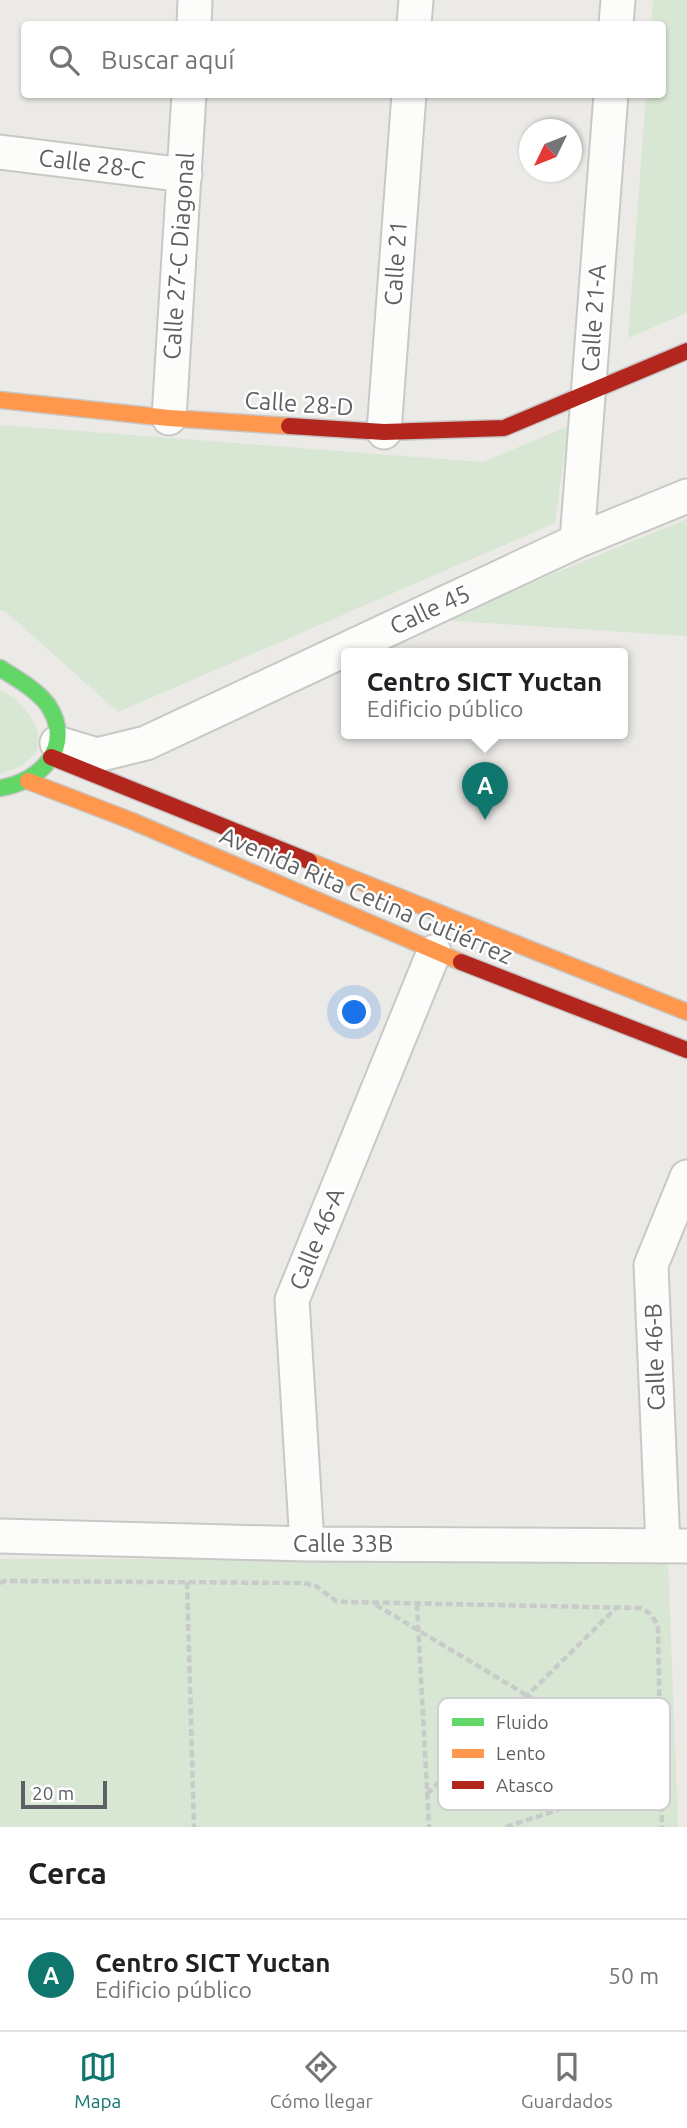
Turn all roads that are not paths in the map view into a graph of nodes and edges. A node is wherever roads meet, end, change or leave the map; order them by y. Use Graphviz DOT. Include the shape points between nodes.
graph roads {
  1 [pos="195,0"];
  2 [pos="416,0"];
  3 [pos="618,0"];
  4 [pos="194,21"];
  5 [pos="414,21"];
  6 [pos="616,21"];
  7 [pos="189,98"];
  8 [pos="409,98"];
  9 [pos="611,98"];
  10 [pos="0,152"];
  11 [pos="184,175"];
  12 [pos="687,351"];
  13 [pos="588,393"];
  14 [pos="0,400"];
  15 [pos="169,418"];
  16 [pos="384,432"];
  17 [pos="687,496"];
  18 [pos="577,541"];
  19 [pos="349,648"];
  20 [pos="341,652"];
  21 [pos="0,668"];
  22 [pos="54,750"];
  23 [pos="10,788"];
  24 [pos="434,953"];
  25 [pos="687,1012"];
  26 [pos="687,1049"];
  27 [pos="687,1177"];
  28 [pos="0,1536"];
  29 [pos="307,1544"];
  30 [pos="675,1545"];
  1 -- 4 [label="street"];
  2 -- 5 [label="street"];
  3 -- 6 [label="street"];
  7 -- 11 [label="street, Calle 27-C Diagonal"];
  8 -- 16 [label="street, Calle 21"];
  9 -- 13 [label="street, Calle 21-A"];
  10 -- 11 [label="street, Calle 28-C"];
  11 -- 15 [label="street, Calle 27-C Diagonal"];
  12 -- 13 [label="street, Calle 28-D"];
  13 -- 16 [label="street, Calle 28-D" via="504,428"];
  13 -- 18 [label="street, Calle 21-A"];
  14 -- 15 [label="street, Calle 28-D"];
  15 -- 16 [label="street, Calle 28-D"];
  17 -- 18 [label="street, Calle 45"];
  18 -- 19 [label="street, Calle 45"];
  20 -- 22 [label="street, Calle 45" via="146,743 97,755"];
  21 -- 22 [label="street" via="48,706 58,725"];
  22 -- 23 [label="street"];
  22 -- 25 [label="street, Avenida Rita Cetina Gutiérrez"];
  23 -- 24 [label="street, Avenida Rita Cetina Gutiérrez" via="132,821"];
  24 -- 26 [label="street, Avenida Rita Cetina Gutiérrez"];
  24 -- 29 [label="street, Calle 46-A" via="292,1300"];
  27 -- 30 [label="street, Calle 46-B" via="651,1265"];
  28 -- 29 [label="street, Calle 33B"];
  29 -- 30 [label="street, Calle 33B"];
}
